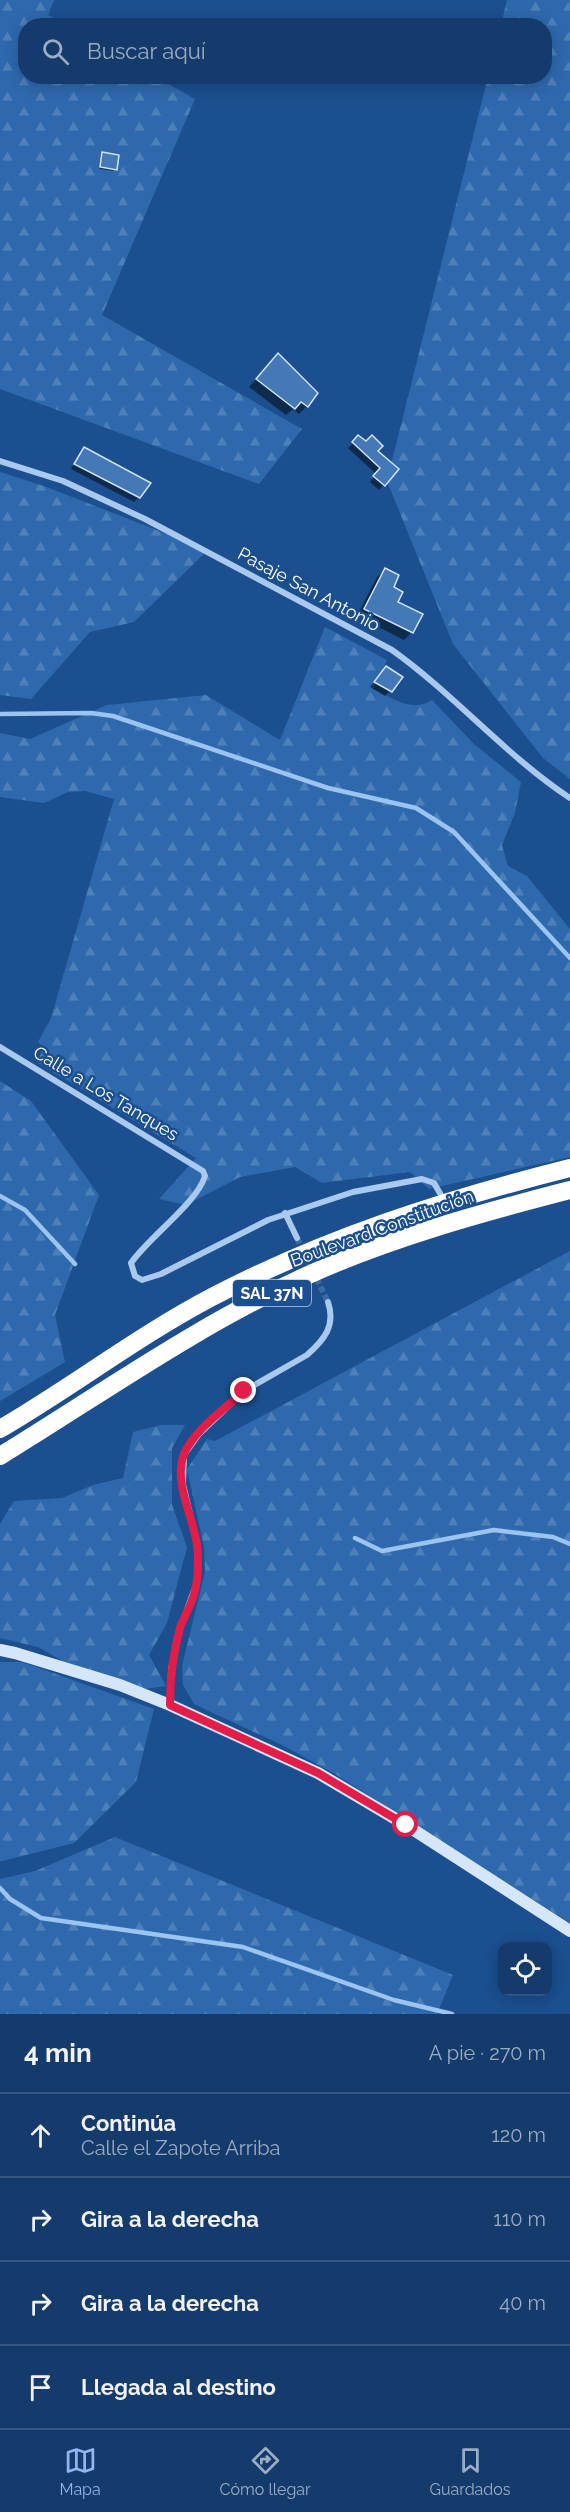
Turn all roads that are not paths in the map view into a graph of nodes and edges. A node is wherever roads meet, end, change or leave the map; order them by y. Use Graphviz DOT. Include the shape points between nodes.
graph roads {
  1 [pos="0,461"];
  2 [pos="570,798"];
  3 [pos="0,1047"];
  4 [pos="570,1168"];
  5 [pos="570,1190"];
  6 [pos="445,1202"];
  7 [pos="285,1213"];
  8 [pos="297,1238"];
  9 [pos="328,1302"];
  10 [pos="0,1429"];
  11 [pos="0,1456"];
  12 [pos="0,1650"];
  13 [pos="170,1705"];
  14 [pos="570,1931"];
  1 -- 2 [label="street, Pasaje San Antonio" via="63,481 145,519 392,650 426,674 533,774"];
  3 -- 7 [label="street, Calle a Los Tanques" via="197,1166 205,1176 203,1184 140,1249 131,1263 135,1276 151,1279"];
  4 -- 6 [label="highway, Boulevard Constitución / SAL 37N"];
  5 -- 11 [label="highway, Boulevard Constitución / SAL 37N" via="468,1217 306,1276 174,1347"];
  6 -- 7 [label="street" via="434,1183 422,1179 353,1192"];
  6 -- 10 [label="highway, Boulevard Constitución / SAL 37N" via="306,1253 211,1298"];
  7 -- 8 [label="street"];
  9 -- 13 [label="street" via="329,1330 316,1347 244,1391 199,1434 184,1455 183,1484 198,1568 171,1669"];
  12 -- 13 [label="street" via="120,1685"];
  13 -- 14 [label="street" via="318,1773"];
}
